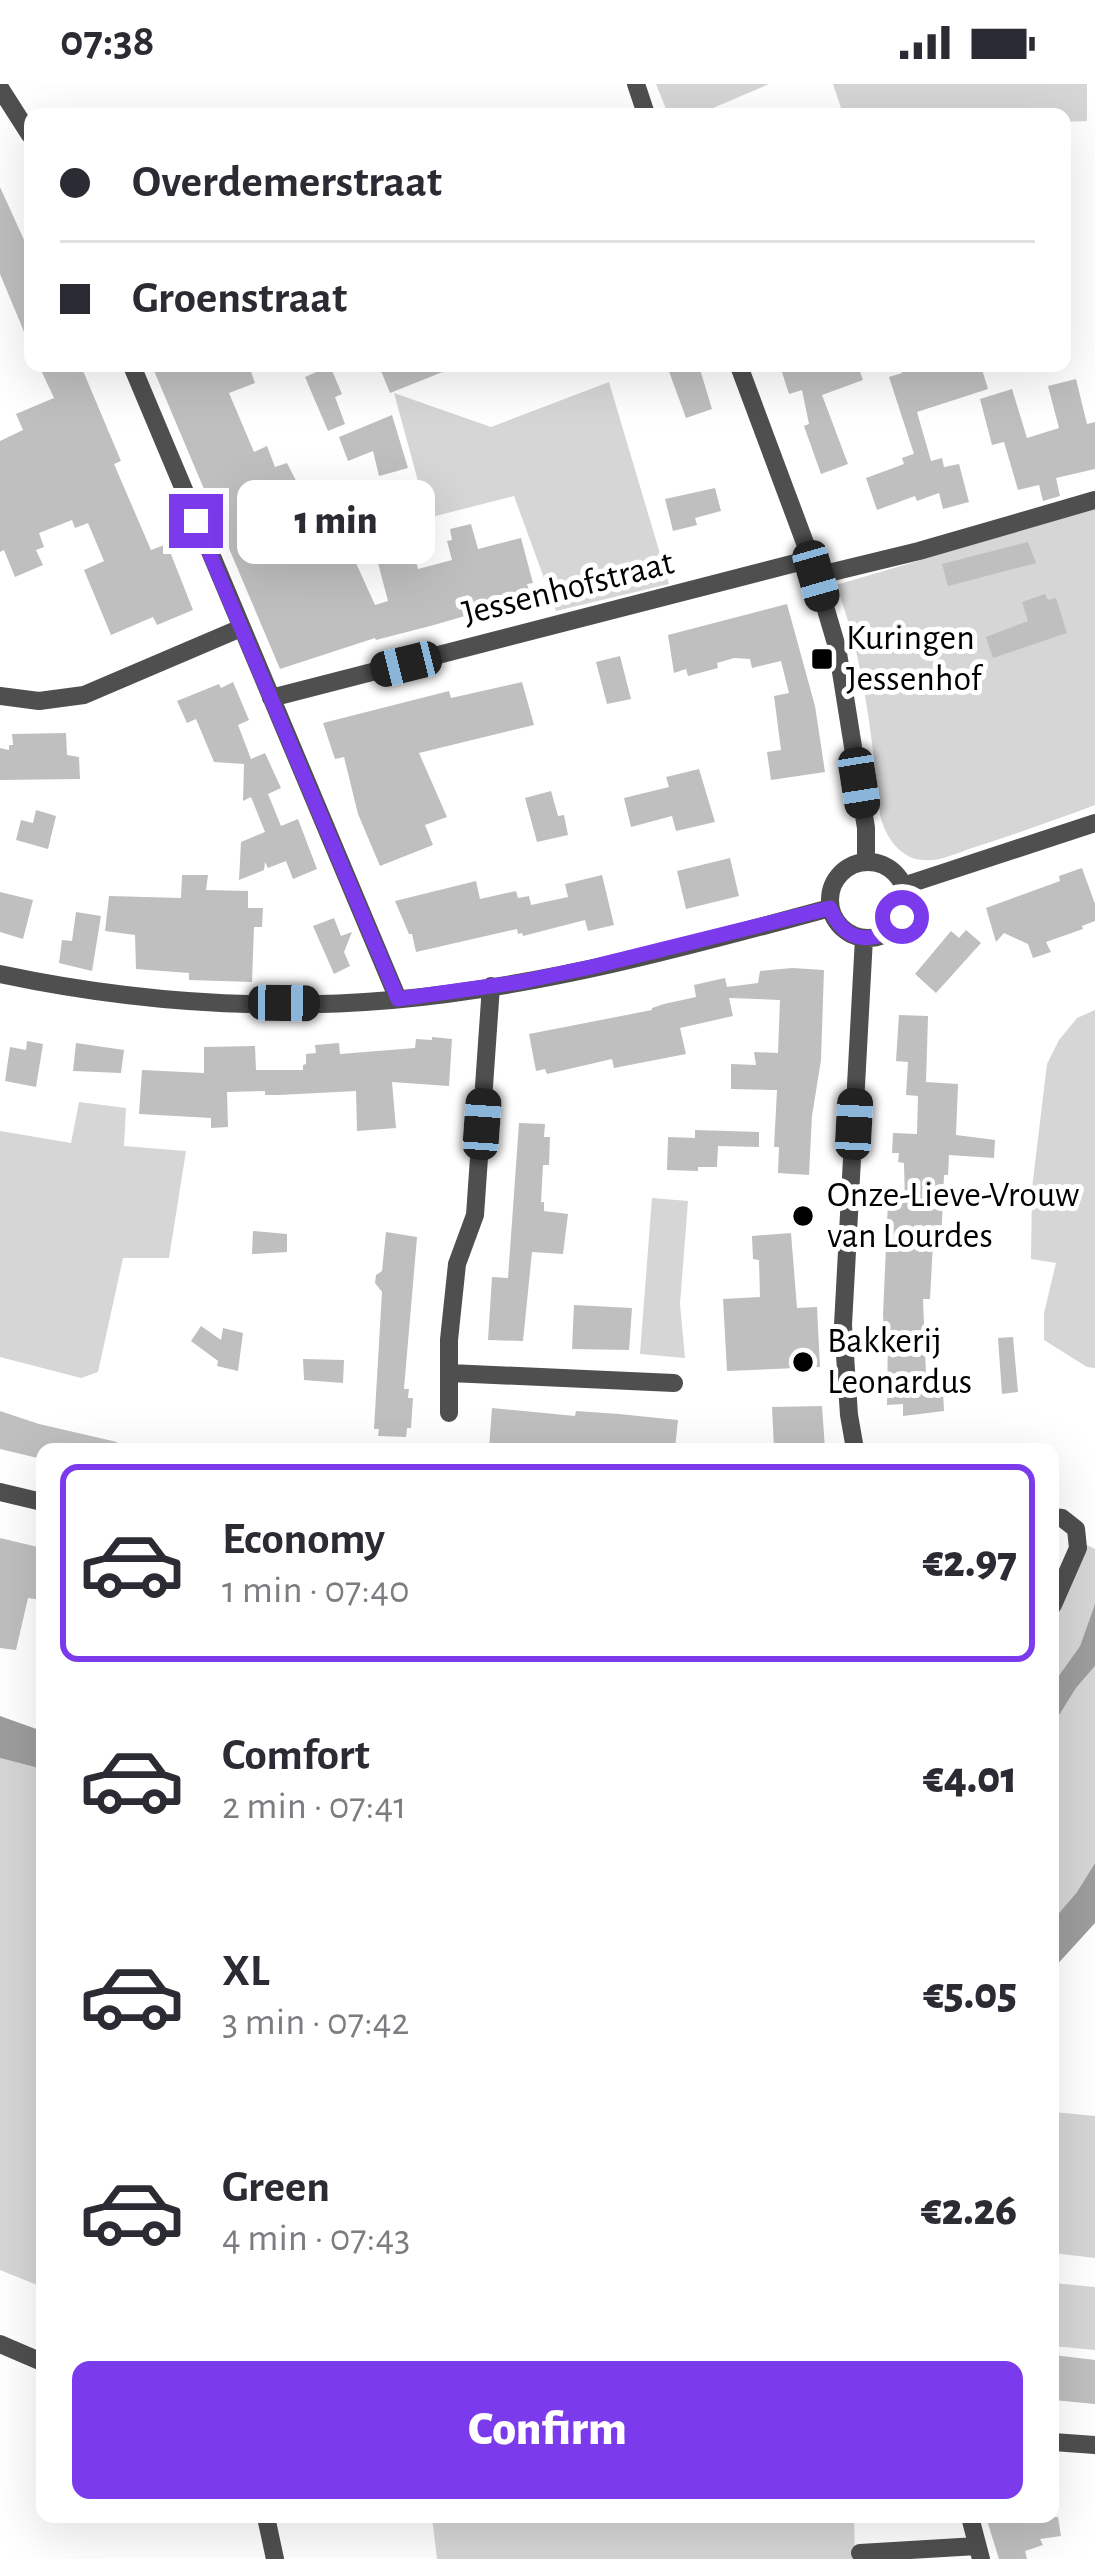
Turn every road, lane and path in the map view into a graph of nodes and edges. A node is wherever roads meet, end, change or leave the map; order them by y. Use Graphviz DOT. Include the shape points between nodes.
graph roads {
  1 [pos="0,88"];
  2 [pos="24,126"];
  3 [pos="134,372"];
  4 [pos="741,372"];
  5 [pos="1095,500"];
  6 [pos="813,568"];
  7 [pos="241,628"];
  8 [pos="0,696"];
  9 [pos="271,698"];
  10 [pos="1095,823"];
  11 [pos="866,862"];
  12 [pos="903,886"];
  13 [pos="830,908"];
  14 [pos="863,938"];
  15 [pos="0,974"];
  16 [pos="491,986"];
  17 [pos="398,999"];
  18 [pos="450,1373"];
  19 [pos="674,1383"];
  20 [pos="449,1413"];
  21 [pos="855,1443"];
  22 [pos="0,1492"];
  23 [pos="36,1501"];
  24 [pos="1059,1517"];
  25 [pos="1059,1591"];
  26 [pos="0,2344"];
  27 [pos="36,2359"];
  28 [pos="1059,2442"];
  29 [pos="1095,2445"];
  30 [pos="267,2523"];
  31 [pos="972,2523"];
  32 [pos="860,2553"];
  33 [pos="979,2553"];
  34 [pos="275,2559"];
  1 -- 2 [label="street"];
  3 -- 7 [label="street"];
  4 -- 6 [label="street"];
  5 -- 6 [label="street, Jessenhofstraat" via="920,551"];
  6 -- 9 [label="street, Jessenhofstraat"];
  6 -- 11 [label="street" via="841,669"];
  7 -- 8 [label="street" via="83,695"];
  7 -- 9 [label="street"];
  9 -- 17 [label="street"];
  10 -- 12 [label="street"];
  11 -- 12 [label="street" via="889,868"];
  11 -- 13 [label="street" via="842,872"];
  12 -- 14 [label="street" via="902,917 879,937"];
  13 -- 14 [label="street" via="842,928"];
  13 -- 16 [label="street"];
  14 -- 21 [label="street" via="843,1325"];
  15 -- 17 [label="street" via="165,998"];
  16 -- 17 [label="street"];
  16 -- 18 [label="street" via="475,1215 457,1264"];
  18 -- 19 [label="street"];
  18 -- 20 [label="street"];
  22 -- 23 [label="street"];
  24 -- 25 [label="street" via="1076,1528 1078,1548"];
  26 -- 27 [label="street"];
  28 -- 29 [label="street"];
  30 -- 34 [label="street"];
  31 -- 33 [label="street"];
  32 -- 33 [label="street"];
}
